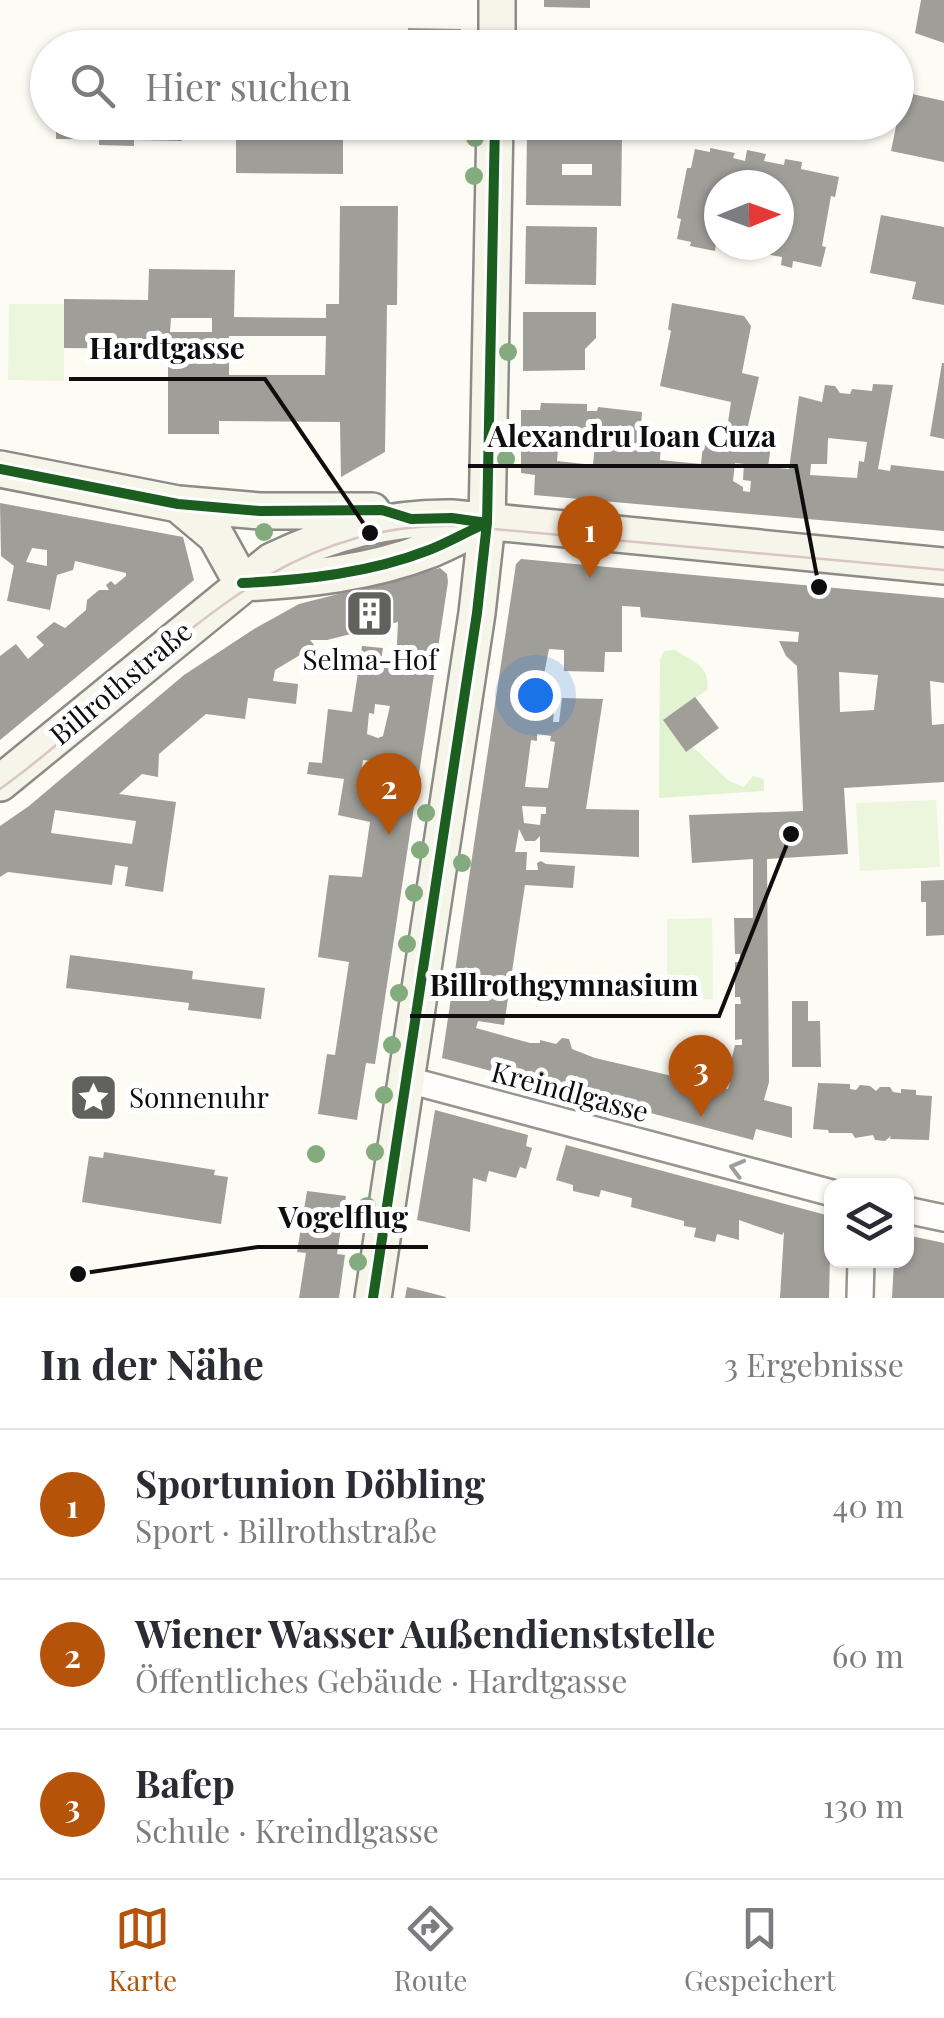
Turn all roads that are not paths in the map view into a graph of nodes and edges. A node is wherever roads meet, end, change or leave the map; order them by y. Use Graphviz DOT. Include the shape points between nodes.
graph roads {
  1 [pos="498,0"];
  2 [pos="497,30"];
  3 [pos="495,140"];
  4 [pos="0,469"];
  5 [pos="178,504"];
  6 [pos="411,519"];
  7 [pos="486,522"];
  8 [pos="944,566"];
  9 [pos="242,583"];
  10 [pos="0,783"];
  11 [pos="408,1080"];
  12 [pos="824,1191"];
  13 [pos="914,1212"];
  14 [pos="944,1218"];
  15 [pos="861,1268"];
  16 [pos="373,1298"];
  17 [pos="860,1298"];
  1 -- 2 [label="street"];
  3 -- 7 [label="street"];
  4 -- 5 [label="street"];
  5 -- 6 [label="street" via="382,510"];
  5 -- 9 [label="street" via="216,536"];
  6 -- 7 [label="street, Billrothstraße"];
  6 -- 9 [label="street, Billrothstraße" via="312,542"];
  7 -- 8 [label="street, Billrothstraße"];
  7 -- 9 [label="street" via="427,550 362,569"];
  7 -- 11 [label="street"];
  9 -- 10 [label="street, Billrothstraße"];
  12 -- 11 [label="street, Kreindlgasse, one-way"];
  11 -- 16 [label="street"];
  13 -- 14 [label="street"];
  15 -- 17 [label="street"];
}
